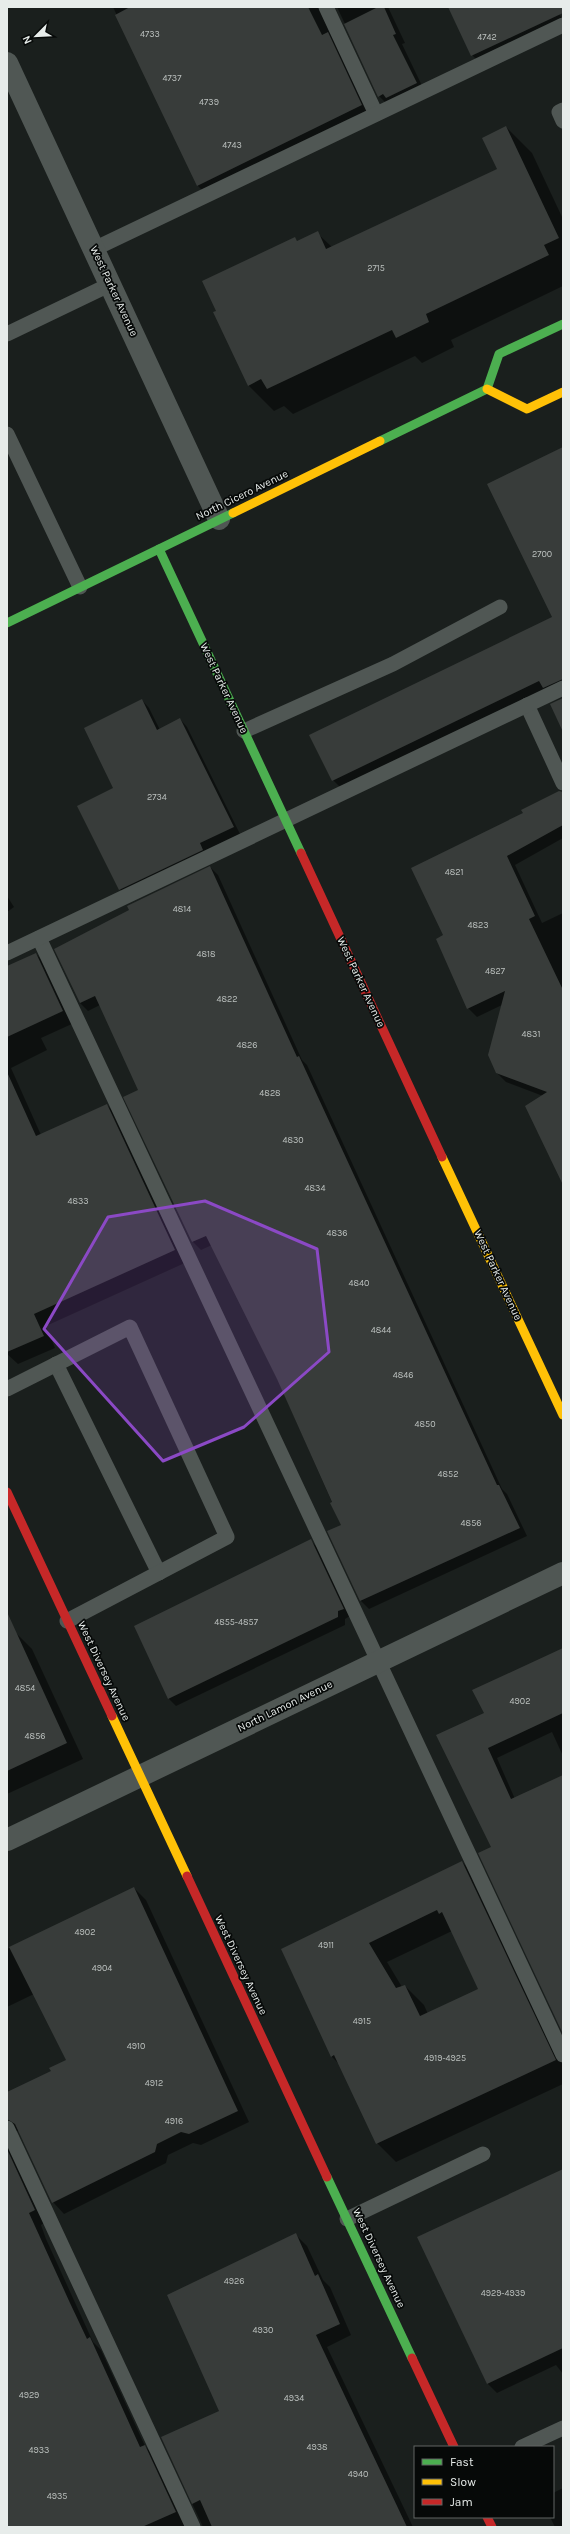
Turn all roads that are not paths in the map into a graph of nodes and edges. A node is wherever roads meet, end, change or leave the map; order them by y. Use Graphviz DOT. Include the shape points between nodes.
graph roads {
  1 [pos="326,7"];
  2 [pos="563,25"];
  3 [pos="7,63"];
  4 [pos="563,110"];
  5 [pos="376,114"];
  6 [pos="563,121"];
  7 [pos="94,248"];
  8 [pos="111,284"];
  9 [pos="563,324"];
  10 [pos="7,334"];
  11 [pos="487,389"];
  12 [pos="563,392"];
  13 [pos="7,434"];
  14 [pos="220,519"];
  15 [pos="159,549"];
  16 [pos="80,587"];
  17 [pos="500,607"];
  18 [pos="7,623"];
  19 [pos="563,688"];
  20 [pos="527,705"];
  21 [pos="244,731"];
  22 [pos="563,783"];
  23 [pos="286,821"];
  24 [pos="39,938"];
  25 [pos="7,953"];
  26 [pos="56,1364"];
  27 [pos="7,1389"];
  28 [pos="563,1415"];
  29 [pos="7,1492"];
  30 [pos="159,1573"];
  31 [pos="563,1573"];
  32 [pos="67,1621"];
  33 [pos="378,1662"];
  34 [pos="140,1776"];
  35 [pos="7,1840"];
  36 [pos="563,2055"];
  37 [pos="7,2128"];
  38 [pos="483,2154"];
  39 [pos="347,2219"];
  40 [pos="563,2428"];
  41 [pos="454,2446"];
  42 [pos="524,2446"];
  43 [pos="488,2518"];
  44 [pos="193,2527"];
  45 [pos="492,2527"];
  1 -- 5 [label="lane"];
  2 -- 5 [label="lane"];
  3 -- 7 [label="street, West Parker Avenue"];
  4 -- 6 [label="lane" via="559,112"];
  5 -- 7 [label="lane"];
  7 -- 8 [label="street, West Parker Avenue"];
  8 -- 10 [label="lane"];
  8 -- 14 [label="street, West Parker Avenue"];
  9 -- 11 [label="main road" via="499,354"];
  11 -- 12 [label="main road" via="527,409"];
  11 -- 14 [label="main road, North Cicero Avenue"];
  13 -- 16 [label="lane"];
  14 -- 15 [label="main road, North Cicero Avenue"];
  15 -- 16 [label="main road, North Cicero Avenue"];
  15 -- 21 [label="main road, West Parker Avenue"];
  16 -- 18 [label="main road, North Cicero Avenue"];
  17 -- 21 [label="lane" via="393,664"];
  19 -- 20 [label="lane"];
  20 -- 22 [label="lane"];
  20 -- 23 [label="lane"];
  21 -- 23 [label="main road, West Parker Avenue"];
  23 -- 24 [label="lane"];
  23 -- 28 [label="main road, West Parker Avenue"];
  24 -- 25 [label="lane"];
  24 -- 33 [label="lane"];
  26 -- 27 [label="lane"];
  26 -- 30 [label="lane"];
  26 -- 30 [label="lane" via="130,1327 228,1537"];
  29 -- 32 [label="main road, West Diversey Avenue"];
  30 -- 32 [label="lane"];
  31 -- 33 [label="street, North Lamon Avenue"];
  32 -- 34 [label="main road, West Diversey Avenue"];
  33 -- 34 [label="street, North Lamon Avenue"];
  33 -- 36 [label="lane"];
  34 -- 35 [label="street, North Lamon Avenue"];
  34 -- 39 [label="main road, West Diversey Avenue"];
  37 -- 44 [label="lane"];
  38 -- 39 [label="lane"];
  39 -- 41 [label="main road, West Diversey Avenue"];
  40 -- 42 [label="lane"];
  43 -- 45 [label="main road"];
}
